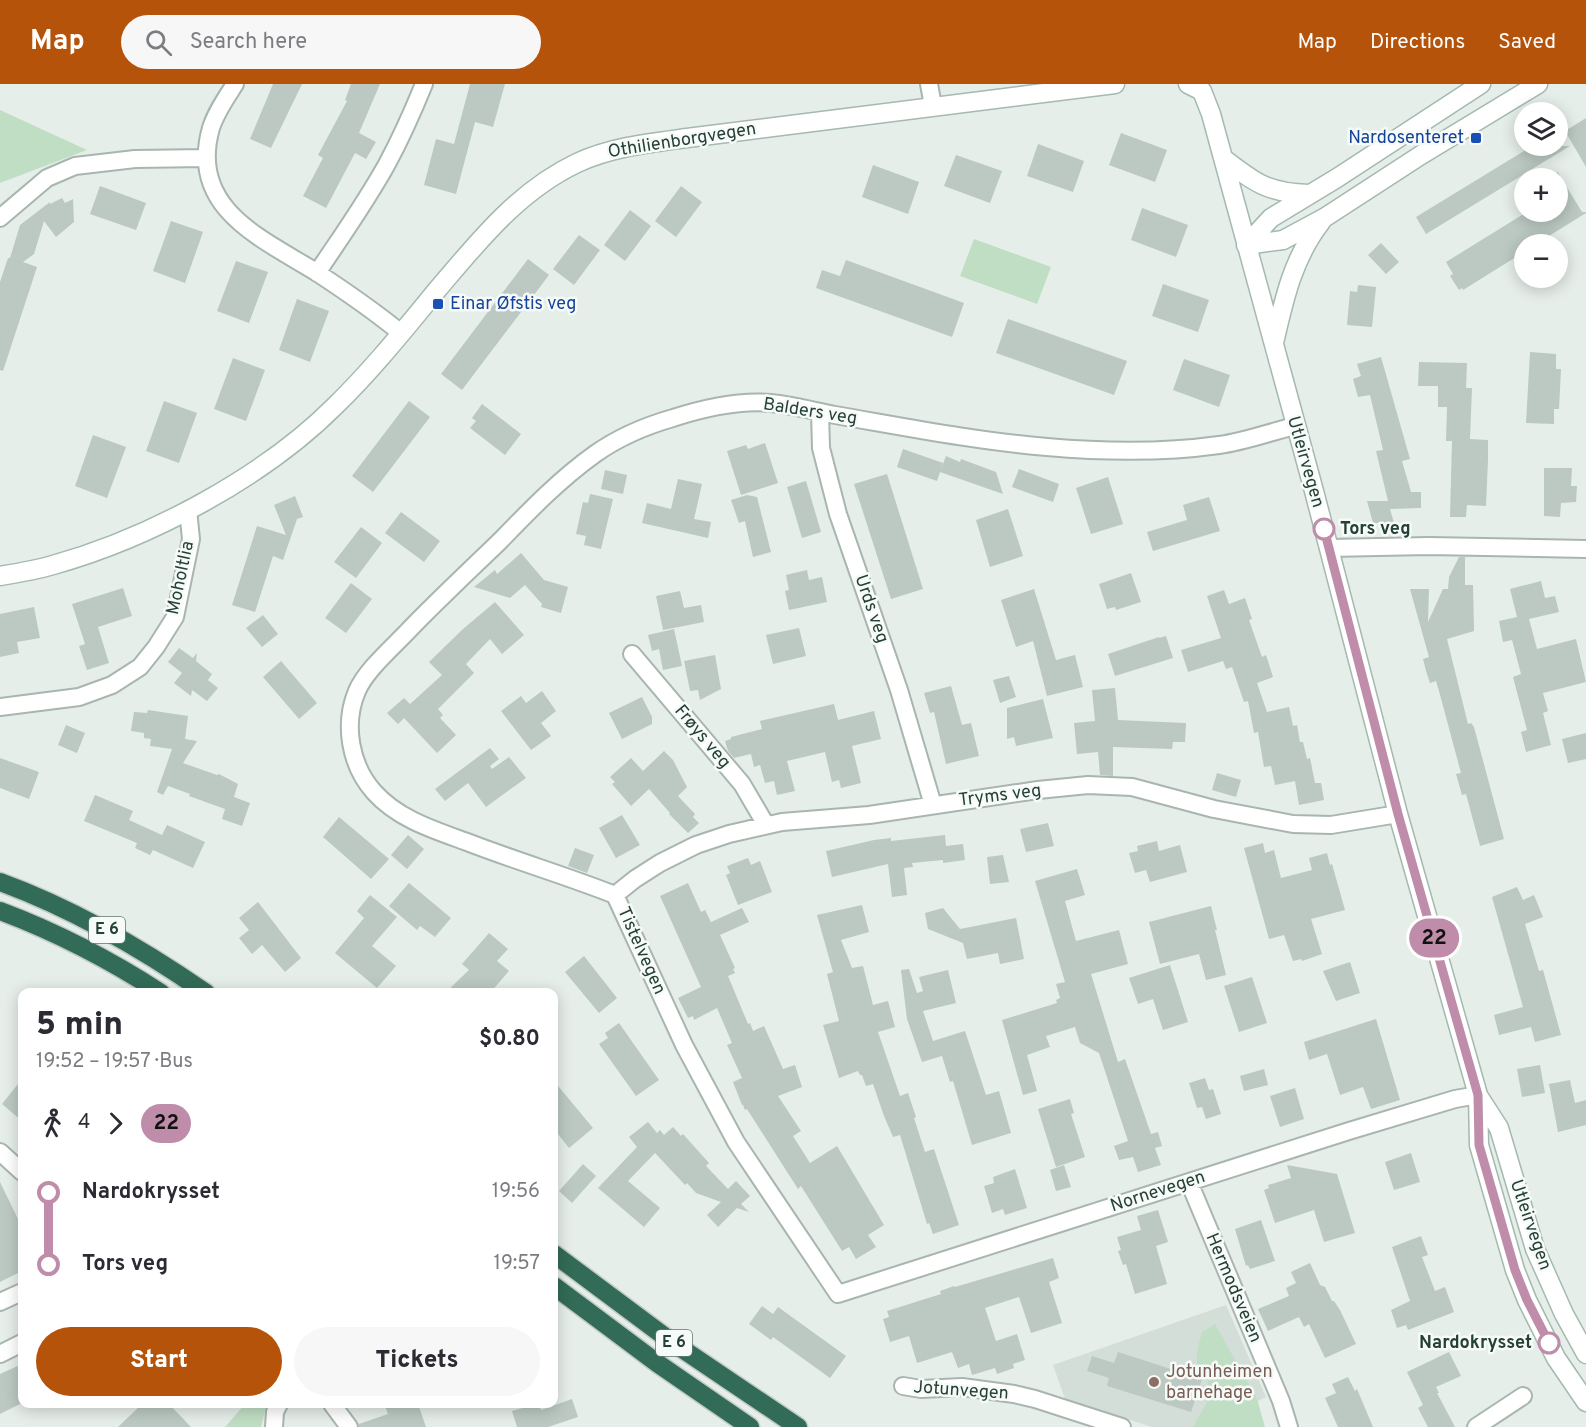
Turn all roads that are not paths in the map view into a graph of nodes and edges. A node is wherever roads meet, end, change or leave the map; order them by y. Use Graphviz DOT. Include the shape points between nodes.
graph roads {
  1 [pos="235,84"];
  2 [pos="424,84"];
  3 [pos="929,84"];
  4 [pos="1115,84"];
  5 [pos="1188,84"];
  6 [pos="1481,84"];
  7 [pos="1538,84"];
  8 [pos="933,106"];
  9 [pos="207,158"];
  10 [pos="1223,158"];
  11 [pos="1309,194"];
  12 [pos="0,218"];
  13 [pos="1324,218"];
  14 [pos="1246,245"];
  15 [pos="317,273"];
  16 [pos="401,333"];
  17 [pos="1273,346"];
  18 [pos="820,412"];
  19 [pos="1295,426"];
  20 [pos="188,510"];
  21 [pos="1329,548"];
  22 [pos="1586,549"];
  23 [pos="0,576"];
  24 [pos="632,654"];
  25 [pos="357,691"];
  26 [pos="0,706"];
  27 [pos="933,805"];
  28 [pos="1398,814"];
  29 [pos="766,825"];
  30 [pos="0,882"];
  31 [pos="615,896"];
  32 [pos="0,911"];
  33 [pos="153,988"];
  34 [pos="198,988"];
  35 [pos="1478,1095"];
  36 [pos="0,1152"];
  37 [pos="18,1168"];
  38 [pos="1189,1182"];
  39 [pos="558,1257"];
  40 [pos="558,1289"];
  41 [pos="18,1294"];
  42 [pos="838,1294"];
  43 [pos="0,1302"];
  44 [pos="18,1345"];
  45 [pos="0,1354"];
  46 [pos="1586,1354"];
  47 [pos="903,1386"];
  48 [pos="1523,1396"];
  49 [pos="1586,1402"];
  50 [pos="277,1408"];
  51 [pos="335,1408"];
  52 [pos="274,1427"];
  53 [pos="349,1427"];
  54 [pos="750,1427"];
  55 [pos="798,1427"];
  56 [pos="1122,1427"];
  57 [pos="1289,1427"];
  58 [pos="1476,1427"];
  1 -- 9 [label="street" via="212,127"];
  2 -- 15 [label="street" via="387,163"];
  3 -- 8 [label="street"];
  4 -- 8 [label="main road, Othilienborgvegen"];
  5 -- 10 [label="main road" via="1202,91"];
  6 -- 11 [label="main road"];
  7 -- 13 [label="main road"];
  8 -- 16 [label="main road, Othilienborgvegen" via="636,145 578,163 554,175 506,212"];
  9 -- 12 [label="street" via="135,159 75,166 47,178"];
  9 -- 15 [label="street" via="216,196 228,212 255,235"];
  10 -- 11 [label="main road" via="1248,178 1272,190"];
  10 -- 14 [label="main road"];
  11 -- 14 [label="main road" via="1272,218"];
  13 -- 14 [label="main road" via="1283,240"];
  13 -- 17 [label="main road" via="1309,237 1293,271"];
  14 -- 17 [label="main road, Utleirvegen"];
  15 -- 16 [label="street"];
  16 -- 20 [label="main road, Othilienborgvegen" via="334,407 291,445 238,482"];
  17 -- 19 [label="main road, Utleirvegen"];
  18 -- 19 [label="street, Balders veg" via="1046,447 1140,451 1221,445"];
  18 -- 25 [label="street, Balders veg" via="770,403 738,404 669,418 616,441 552,489 447,590"];
  18 -- 27 [label="street, Urds veg" via="821,448 838,514 899,690"];
  19 -- 21 [label="main road, Utleirvegen"];
  20 -- 23 [label="main road, Othilienborgvegen" via="110,546 53,565"];
  20 -- 26 [label="street, Moholtlia" via="191,539 175,616 140,667 112,685 79,697"];
  21 -- 22 [label="street"];
  21 -- 28 [label="main road, Utleirvegen"];
  24 -- 29 [label="street, Frøys veg" via="742,784"];
  25 -- 31 [label="street, Tistelvegen" via="351,714 352,752 372,790 386,804 438,831"];
  27 -- 28 [label="street, Tryms veg" via="1088,785 1132,787 1214,809 1293,824 1331,825"];
  27 -- 29 [label="street, Tryms veg"];
  28 -- 35 [label="main road, Utleirvegen"];
  29 -- 31 [label="street, Tryms veg" via="687,850 660,863"];
  30 -- 34 [label="highway, E 6" via="41,897 113,933"];
  31 -- 42 [label="street, Tistelvegen" via="684,1045 736,1142"];
  32 -- 33 [label="highway, E 6" via="97,954"];
  35 -- 38 [label="street, Nornevegen"];
  35 -- 46 [label="main road, Utleirvegen" via="1499,1128 1535,1249"];
  35 -- 49 [label="main road, Utleirvegen" via="1479,1145 1515,1270 1556,1358"];
  36 -- 37 [label="street"];
  38 -- 42 [label="street, Nornevegen"];
  38 -- 57 [label="street, Hermodsveien"];
  39 -- 55 [label="highway, E 6" via="672,1342"];
  40 -- 54 [label="highway, E 6"];
  41 -- 43 [label="street"];
  44 -- 45 [label="street"];
  47 -- 56 [label="street, Jotunvegen" via="1014,1394"];
  48 -- 58 [label="street"];
  50 -- 52 [label="street"];
  51 -- 53 [label="street"];
}
